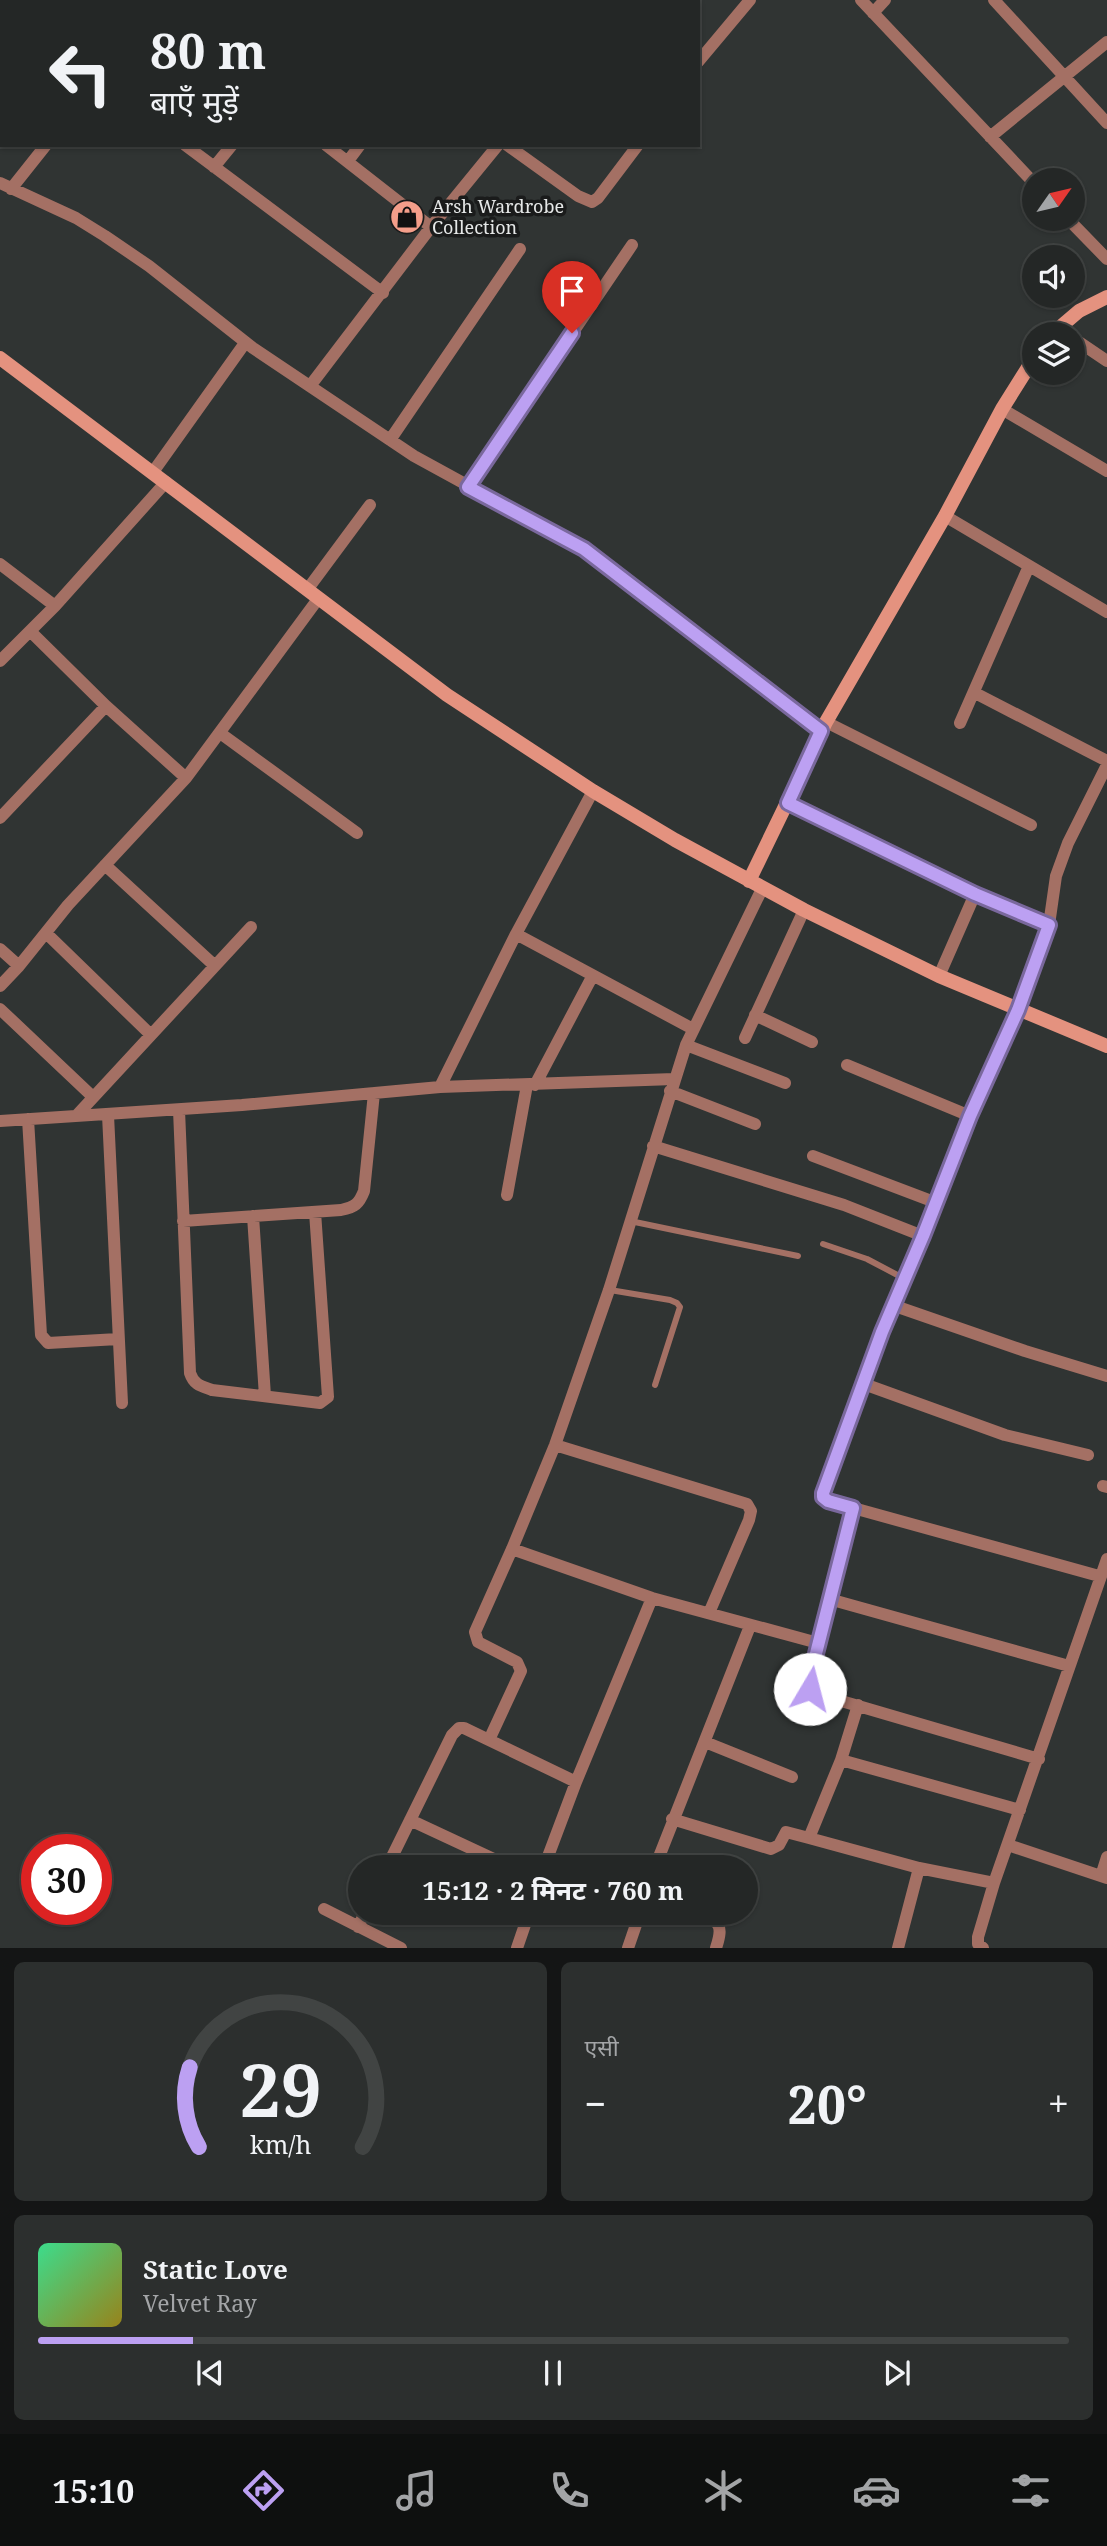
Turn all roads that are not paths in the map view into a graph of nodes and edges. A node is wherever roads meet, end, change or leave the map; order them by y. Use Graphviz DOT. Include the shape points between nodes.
graph roads {
  1 [pos="750,0"];
  2 [pos="861,0"];
  3 [pos="885,0"];
  4 [pos="999,2"];
  5 [pos="873,13"];
  6 [pos="1107,42"];
  7 [pos="700,60"];
  8 [pos="1066,76"];
  9 [pos="1107,123"];
  10 [pos="990,137"];
  11 [pos="44,147"];
  12 [pos="188,147"];
  13 [pos="230,147"];
  14 [pos="329,147"];
  15 [pos="358,147"];
  16 [pos="496,147"];
  17 [pos="511,147"];
  18 [pos="636,147"];
  19 [pos="348,161"];
  20 [pos="214,167"];
  21 [pos="1022,170"];
  22 [pos="5,186"];
  23 [pos="431,227"];
  24 [pos="1080,231"];
  25 [pos="632,245"];
  26 [pos="520,248"];
  27 [pos="1107,259"];
  28 [pos="383,293"];
  29 [pos="1107,297"];
  30 [pos="1069,322"];
  31 [pos="246,343"];
  32 [pos="1085,346"];
  33 [pos="0,358"];
  34 [pos="1107,361"];
  35 [pos="1022,377"];
  36 [pos="310,386"];
  37 [pos="1002,409"];
  38 [pos="390,440"];
  39 [pos="1107,471"];
  40 [pos="153,472"];
  41 [pos="166,482"];
  42 [pos="468,487"];
  43 [pos="370,505"];
  44 [pos="945,516"];
  45 [pos="0,564"];
  46 [pos="1029,566"];
  47 [pos="313,595"];
  48 [pos="55,606"];
  49 [pos="1107,612"];
  50 [pos="30,631"];
  51 [pos="0,661"];
  52 [pos="975,692"];
  53 [pos="106,706"];
  54 [pos="960,723"];
  55 [pos="824,726"];
  56 [pos="220,733"];
  57 [pos="1107,763"];
  58 [pos="186,778"];
  59 [pos="593,791"];
  60 [pos="788,803"];
  61 [pos="0,818"];
  62 [pos="1031,825"];
  63 [pos="357,834"];
  64 [pos="105,865"];
  65 [pos="749,881"];
  66 [pos="762,889"];
  67 [pos="975,894"];
  68 [pos="804,911"];
  69 [pos="1049,925"];
  70 [pos="251,927"];
  71 [pos="46,933"];
  72 [pos="516,934"];
  73 [pos="0,949"];
  74 [pos="19,966"];
  75 [pos="215,967"];
  76 [pos="939,976"];
  77 [pos="593,977"];
  78 [pos="0,986"];
  79 [pos="0,1009"];
  80 [pos="1018,1010"];
  81 [pos="755,1015"];
  82 [pos="693,1029"];
  83 [pos="151,1035"];
  84 [pos="745,1038"];
  85 [pos="812,1042"];
  86 [pos="686,1045"];
  87 [pos="1107,1046"];
  88 [pos="847,1065"];
  89 [pos="785,1083"];
  90 [pos="531,1085"];
  91 [pos="672,1085"];
  92 [pos="440,1087"];
  93 [pos="374,1093"];
  94 [pos="93,1097"];
  95 [pos="179,1110"];
  96 [pos="77,1115"];
  97 [pos="108,1115"];
  98 [pos="970,1116"];
  99 [pos="28,1119"];
  100 [pos="0,1121"];
  101 [pos="755,1124"];
  102 [pos="653,1146"];
  103 [pos="813,1156"];
  104 [pos="507,1195"];
  105 [pos="937,1203"];
  106 [pos="315,1212"];
  107 [pos="253,1216"];
  108 [pos="183,1221"];
  109 [pos="630,1221"];
  110 [pos="923,1236"];
  111 [pos="824,1244"];
  112 [pos="798,1256"];
  113 [pos="906,1280"];
  114 [pos="609,1290"];
  115 [pos="895,1306"];
  116 [pos="118,1339"];
  117 [pos="1107,1376"];
  118 [pos="864,1384"];
  119 [pos="655,1385"];
  120 [pos="265,1396"];
  121 [pos="122,1403"];
  122 [pos="555,1445"];
  123 [pos="1088,1455"];
  124 [pos="853,1508"];
  125 [pos="513,1549"];
  126 [pos="1107,1559"];
  127 [pos="1099,1576"];
  128 [pos="652,1598"];
  129 [pos="829,1600"];
  130 [pos="709,1613"];
  131 [pos="750,1626"];
  132 [pos="818,1643"];
  133 [pos="1069,1666"];
  134 [pos="858,1705"];
  135 [pos="489,1740"];
  136 [pos="705,1742"];
  137 [pos="1039,1759"];
  138 [pos="841,1760"];
  139 [pos="792,1776"];
  140 [pos="576,1782"];
  141 [pos="1020,1811"];
  142 [pos="672,1819"];
  143 [pos="410,1820"];
  144 [pos="809,1838"];
  145 [pos="1008,1846"];
  146 [pos="393,1855"];
  147 [pos="484,1855"];
  148 [pos="549,1855"];
  149 [pos="659,1855"];
  150 [pos="1107,1857"];
  151 [pos="919,1868"];
  152 [pos="1104,1877"];
  153 [pos="994,1883"];
  154 [pos="324,1909"];
  155 [pos="524,1925"];
  156 [pos="636,1925"];
  157 [pos="719,1925"];
  158 [pos="358,1927"];
  159 [pos="401,1948"];
  160 [pos="517,1948"];
  161 [pos="628,1948"];
  162 [pos="716,1948"];
  163 [pos="898,1948"];
  164 [pos="983,1948"];
  1 -- 7 [label="street"];
  2 -- 5 [label="street"];
  3 -- 5 [label="street"];
  4 -- 8 [label="street"];
  5 -- 10 [label="street"];
  6 -- 8 [label="street"];
  8 -- 9 [label="street"];
  8 -- 10 [label="street"];
  10 -- 21 [label="street"];
  11 -- 22 [label="street"];
  12 -- 20 [label="street"];
  13 -- 20 [label="street"];
  14 -- 19 [label="street"];
  15 -- 19 [label="street"];
  16 -- 23 [label="street"];
  17 -- 18 [label="street" via="578,197 592,202"];
  19 -- 23 [label="street"];
  20 -- 28 [label="street"];
  22 -- 31 [label="street" via="105,236"];
  23 -- 28 [label="street"];
  24 -- 27 [label="street"];
  25 -- 42 [label="street"];
  26 -- 38 [label="street"];
  28 -- 36 [label="street"];
  29 -- 30 [label="street" via="1079,311"];
  31 -- 36 [label="street"];
  31 -- 40 [label="street"];
  32 -- 34 [label="street"];
  33 -- 40 [label="street"];
  35 -- 37 [label="street"];
  36 -- 38 [label="street"];
  37 -- 39 [label="street"];
  37 -- 44 [label="street"];
  38 -- 42 [label="street"];
  40 -- 41 [label="street"];
  41 -- 47 [label="street"];
  41 -- 48 [label="street"];
  42 -- 55 [label="street" via="584,549"];
  43 -- 47 [label="street"];
  44 -- 46 [label="street"];
  44 -- 55 [label="street"];
  45 -- 48 [label="street"];
  46 -- 49 [label="street"];
  46 -- 52 [label="street"];
  47 -- 56 [label="street"];
  47 -- 59 [label="street" via="447,695"];
  48 -- 50 [label="street"];
  50 -- 51 [label="street"];
  50 -- 53 [label="street"];
  52 -- 54 [label="street"];
  52 -- 57 [label="street"];
  53 -- 58 [label="street"];
  53 -- 61 [label="street"];
  55 -- 60 [label="street"];
  55 -- 62 [label="street"];
  56 -- 58 [label="street"];
  56 -- 63 [label="street"];
  57 -- 69 [label="street" via="1068,843 1056,877"];
  58 -- 64 [label="street"];
  59 -- 65 [label="street"];
  59 -- 72 [label="street"];
  60 -- 65 [label="street"];
  60 -- 67 [label="street"];
  64 -- 71 [label="street"];
  64 -- 75 [label="street"];
  65 -- 66 [label="street"];
  66 -- 68 [label="street"];
  66 -- 82 [label="street"];
  67 -- 69 [label="street"];
  67 -- 76 [label="street"];
  68 -- 76 [label="street"];
  68 -- 81 [label="street"];
  69 -- 80 [label="street"];
  70 -- 75 [label="street"];
  71 -- 74 [label="street"];
  71 -- 83 [label="street"];
  72 -- 77 [label="street"];
  72 -- 92 [label="street"];
  73 -- 74 [label="street"];
  74 -- 78 [label="street"];
  75 -- 83 [label="street"];
  76 -- 80 [label="street"];
  77 -- 82 [label="street"];
  77 -- 90 [label="street"];
  79 -- 94 [label="street"];
  80 -- 87 [label="street"];
  80 -- 98 [label="street"];
  81 -- 84 [label="street"];
  81 -- 85 [label="street"];
  82 -- 86 [label="street"];
  83 -- 94 [label="street"];
  86 -- 89 [label="street"];
  86 -- 91 [label="street"];
  88 -- 98 [label="street"];
  90 -- 91 [label="street"];
  90 -- 92 [label="street"];
  90 -- 104 [label="street"];
  91 -- 101 [label="street"];
  91 -- 102 [label="street"];
  92 -- 93 [label="street"];
  93 -- 95 [label="street"];
  93 -- 106 [label="street" via="367,1177 360,1202 341,1210"];
  94 -- 96 [label="street"];
  95 -- 97 [label="street"];
  95 -- 108 [label="street"];
  96 -- 97 [label="street"];
  96 -- 99 [label="street"];
  97 -- 116 [label="street"];
  98 -- 105 [label="street"];
  99 -- 100 [label="street"];
  99 -- 116 [label="street" via="41,1335 48,1343"];
  102 -- 109 [label="street"];
  102 -- 110 [label="street" via="844,1205"];
  103 -- 105 [label="street"];
  105 -- 110 [label="street"];
  106 -- 107 [label="street"];
  106 -- 120 [label="street" via="328,1397 320,1403"];
  107 -- 108 [label="street"];
  107 -- 120 [label="street"];
  108 -- 120 [label="street" via="193,1381 212,1390"];
  109 -- 112 [label="lane"];
  109 -- 114 [label="street"];
  110 -- 113 [label="street"];
  111 -- 113 [label="lane" via="867,1259"];
  113 -- 115 [label="street"];
  114 -- 119 [label="lane" via="670,1300 680,1307"];
  114 -- 122 [label="street"];
  115 -- 117 [label="street"];
  115 -- 118 [label="street"];
  116 -- 121 [label="street"];
  118 -- 123 [label="street" via="1005,1434"];
  118 -- 124 [label="street" via="823,1493 828,1501"];
  122 -- 125 [label="street"];
  122 -- 130 [label="street" via="747,1504 749,1520"];
  124 -- 127 [label="street"];
  124 -- 129 [label="street"];
  125 -- 128 [label="street"];
  125 -- 135 [label="street" via="475,1632 478,1642 517,1662 521,1671"];
  126 -- 127 [label="street"];
  127 -- 133 [label="street"];
  128 -- 130 [label="street"];
  128 -- 140 [label="street"];
  129 -- 132 [label="street"];
  129 -- 133 [label="street"];
  130 -- 131 [label="street"];
  131 -- 132 [label="street"];
  131 -- 136 [label="street"];
  132 -- 134 [label="street" via="810,1689"];
  133 -- 137 [label="street"];
  134 -- 137 [label="street"];
  134 -- 138 [label="street"];
  135 -- 140 [label="street"];
  135 -- 143 [label="street" via="464,1728 455,1731"];
  136 -- 139 [label="street"];
  136 -- 142 [label="street"];
  137 -- 141 [label="street"];
  138 -- 141 [label="street"];
  138 -- 144 [label="street"];
  140 -- 148 [label="street"];
  141 -- 145 [label="street"];
  142 -- 144 [label="street" via="771,1849 786,1832"];
  142 -- 149 [label="street"];
  143 -- 146 [label="street"];
  143 -- 147 [label="street"];
  144 -- 151 [label="street"];
  145 -- 152 [label="street"];
  145 -- 153 [label="street"];
  150 -- 152 [label="street"];
  151 -- 153 [label="street"];
  151 -- 163 [label="street"];
  153 -- 164 [label="street" via="978,1937"];
  154 -- 158 [label="street"];
  155 -- 160 [label="street"];
  156 -- 161 [label="street"];
  157 -- 162 [label="street"];
  158 -- 159 [label="street"];
}
